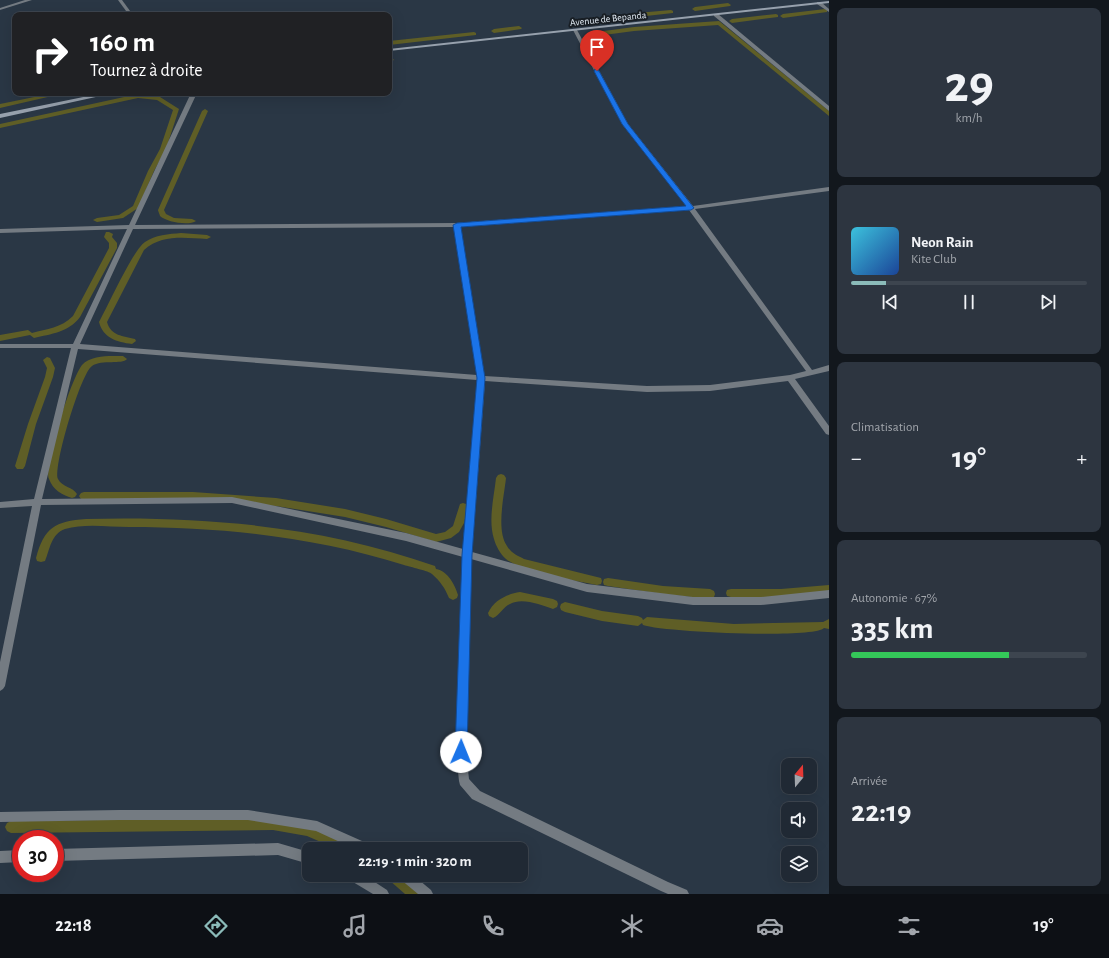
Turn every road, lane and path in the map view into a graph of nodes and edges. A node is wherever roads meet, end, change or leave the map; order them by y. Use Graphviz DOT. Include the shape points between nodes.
graph roads {
  1 [pos="30,0"];
  2 [pos="120,0"];
  3 [pos="829,2"];
  4 [pos="819,3"];
  5 [pos="0,9"];
  6 [pos="829,11"];
  7 [pos="129,12"];
  8 [pos="716,15"];
  9 [pos="575,30"];
  10 [pos="392,50"];
  11 [pos="97,96"];
  12 [pos="193,96"];
  13 [pos="829,109"];
  14 [pos="0,116"];
  15 [pos="829,189"];
  16 [pos="691,208"];
  17 [pos="457,225"];
  18 [pos="130,228"];
  19 [pos="0,231"];
  20 [pos="0,346"];
  21 [pos="75,346"];
  22 [pos="829,368"];
  23 [pos="810,372"];
  24 [pos="481,378"];
  25 [pos="790,378"];
  26 [pos="829,432"];
  27 [pos="37,502"];
  28 [pos="0,505"];
  29 [pos="467,555"];
  30 [pos="829,594"];
  31 [pos="0,686"];
  32 [pos="0,817"];
  33 [pos="352,842"];
  34 [pos="64,855"];
  35 [pos="0,856"];
  36 [pos="12,856"];
  37 [pos="302,856"];
  38 [pos="365,882"];
  39 [pos="412,882"];
  40 [pos="383,894"];
  41 [pos="427,894"];
  42 [pos="683,894"];
  1 -- 5 [label="street"];
  2 -- 7 [label="street"];
  3 -- 4 [label="main road, Avenue de Bepanda"];
  4 -- 6 [label="street"];
  4 -- 8 [label="main road, Avenue de Bepanda"];
  8 -- 9 [label="main road, Avenue de Bepanda"];
  8 -- 13 [label="street"];
  9 -- 10 [label="main road, Avenue de Bepanda"];
  9 -- 16 [label="street" via="625,124"];
  11 -- 14 [label="main road"];
  12 -- 18 [label="street"];
  15 -- 16 [label="street"];
  16 -- 17 [label="street"];
  16 -- 23 [label="street"];
  17 -- 18 [label="street"];
  17 -- 24 [label="street"];
  18 -- 19 [label="street"];
  18 -- 21 [label="street"];
  20 -- 21 [label="street"];
  21 -- 24 [label="street"];
  21 -- 27 [label="street"];
  22 -- 23 [label="street"];
  23 -- 25 [label="street"];
  24 -- 25 [label="street" via="647,389 710,388"];
  24 -- 29 [label="street"];
  25 -- 26 [label="street"];
  27 -- 28 [label="street"];
  27 -- 29 [label="street" via="232,500 406,537"];
  27 -- 31 [label="street"];
  29 -- 30 [label="street" via="587,588 693,600 761,601"];
  29 -- 42 [label="street" via="461,733 464,781 476,795"];
  32 -- 33 [label="street" via="248,815 317,826"];
  34 -- 37 [label="street" via="278,849"];
  35 -- 36 [label="street"];
  38 -- 40 [label="street"];
  39 -- 41 [label="street"];
}
